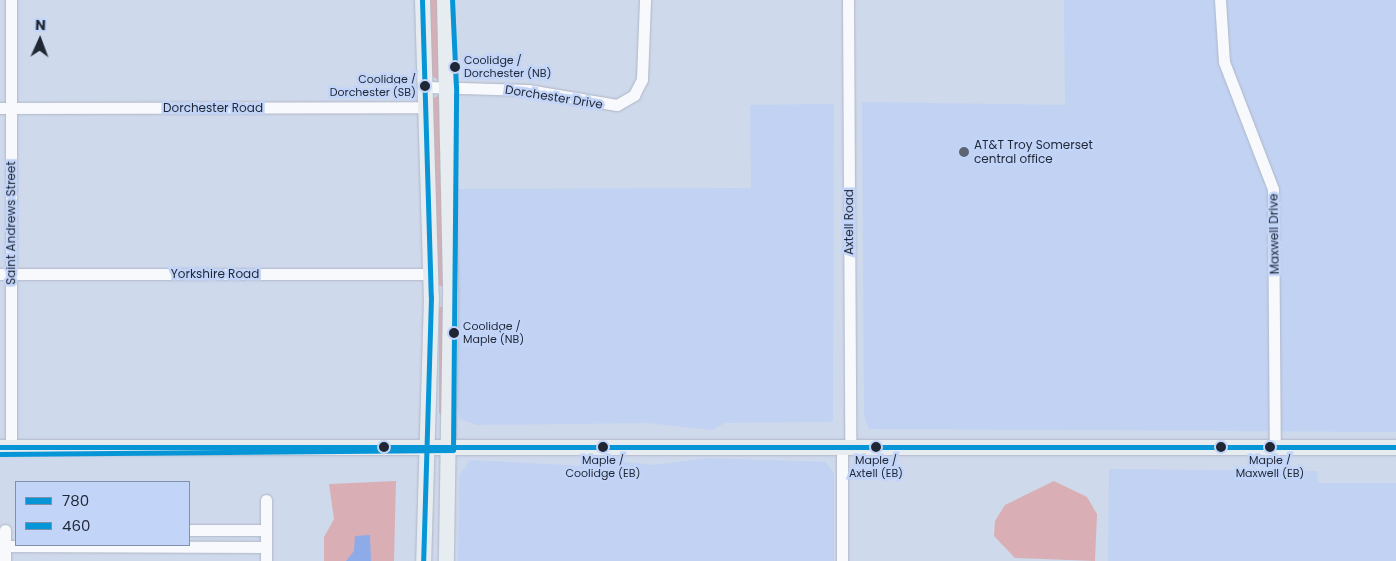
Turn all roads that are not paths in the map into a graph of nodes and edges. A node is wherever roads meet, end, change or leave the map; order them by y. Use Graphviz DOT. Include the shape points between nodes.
graph roads {
  1 [pos="11,0"];
  2 [pos="422,0"];
  3 [pos="444,0"];
  4 [pos="645,0"];
  5 [pos="848,0"];
  6 [pos="1220,0"];
  7 [pos="426,87"];
  8 [pos="448,87"];
  9 [pos="427,107"];
  10 [pos="5,108"];
  11 [pos="6,274"];
  12 [pos="430,274"];
  13 [pos="431,297"];
  14 [pos="450,297"];
  15 [pos="448,445"];
  16 [pos="846,445"];
  17 [pos="429,446"];
  18 [pos="6,447"];
  19 [pos="1275,447"];
  20 [pos="1396,447"];
  21 [pos="266,500"];
  22 [pos="7,530"];
  23 [pos="190,530"];
  24 [pos="266,530"];
  25 [pos="2,546"];
  26 [pos="111,546"];
  27 [pos="266,547"];
  28 [pos="5,561"];
  29 [pos="266,561"];
  30 [pos="424,561"];
  31 [pos="446,561"];
  32 [pos="842,561"];
  1 -- 10 [label="street, Saint Andrews Street"];
  2 -- 7 [label="main road"];
  3 -- 8 [label="main road"];
  4 -- 8 [label="street, Dorchester Drive" via="642,79 628,100 609,105 535,91"];
  5 -- 16 [label="street, Axtell Road"];
  6 -- 19 [label="street, Maxwell Drive" via="1224,62 1267,168 1274,196"];
  7 -- 8 [label="street"];
  7 -- 9 [label="main road"];
  8 -- 14 [label="main road"];
  9 -- 10 [label="street, Dorchester Road"];
  9 -- 12 [label="main road"];
  10 -- 11 [label="street, Saint Andrews Street"];
  11 -- 12 [label="street, Yorkshire Road"];
  11 -- 18 [label="street, Saint Andrews Street"];
  12 -- 13 [label="main road"];
  13 -- 14 [label="main road"];
  13 -- 17 [label="main road"];
  14 -- 15 [label="main road"];
  15 -- 16 [label="main road"];
  15 -- 17 [label="main road"];
  15 -- 31 [label="main road"];
  16 -- 19 [label="main road"];
  16 -- 32 [label="street, Axtell Road"];
  17 -- 18 [label="main road"];
  17 -- 30 [label="main road"];
  19 -- 20 [label="main road"];
  21 -- 24 [label="street"];
  22 -- 25 [label="street"];
  23 -- 24 [label="street"];
  24 -- 27 [label="street"];
  25 -- 26 [label="street"];
  25 -- 28 [label="street"];
  26 -- 27 [label="street"];
  27 -- 29 [label="street"];
}
